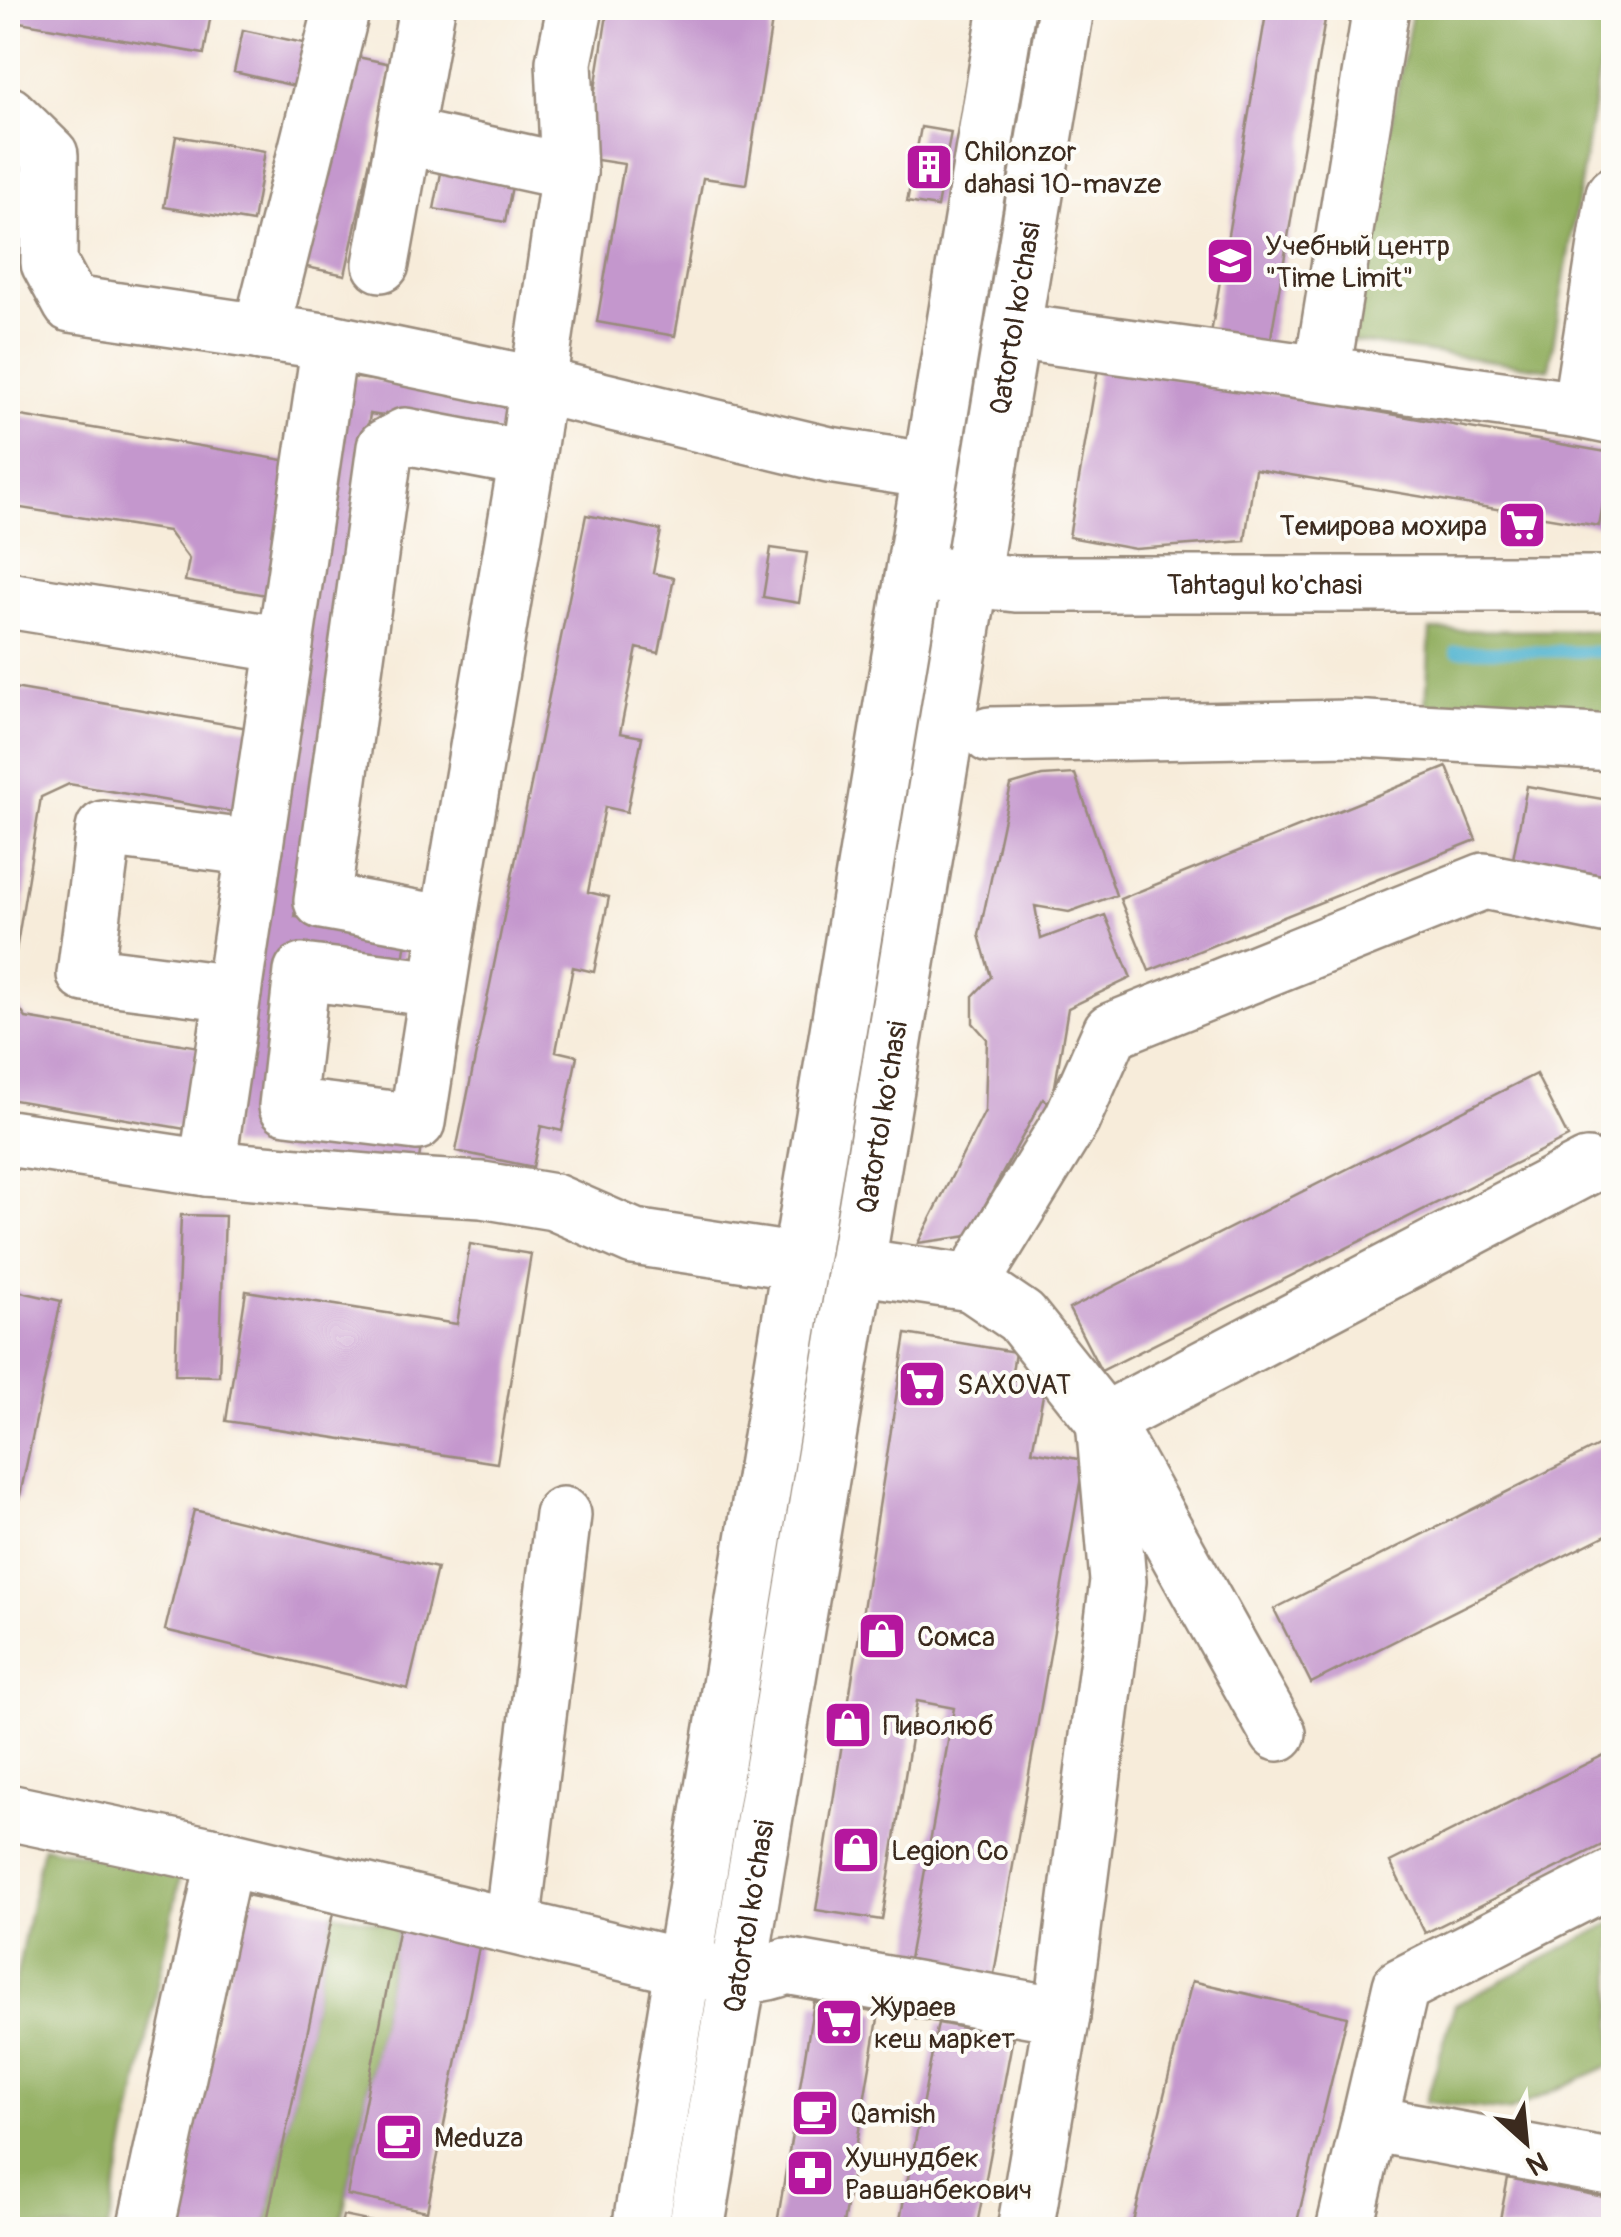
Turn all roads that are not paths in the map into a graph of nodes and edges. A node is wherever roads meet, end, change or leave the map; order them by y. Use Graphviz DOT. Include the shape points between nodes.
graph roads {
  1 [pos="342,8"];
  2 [pos="427,8"];
  3 [pos="575,8"];
  4 [pos="1007,8"];
  5 [pos="1066,8"];
  6 [pos="1381,8"];
  7 [pos="8,114"];
  8 [pos="404,136"];
  9 [pos="569,172"];
  10 [pos="1614,194"];
  11 [pos="380,264"];
  12 [pos="1012,331"];
  13 [pos="261,332"];
  14 [pos="330,342"];
  15 [pos="1322,373"];
  16 [pos="538,385"];
  17 [pos="1597,414"];
  18 [pos="528,459"];
  19 [pos="930,471"];
  20 [pos="914,572"];
  21 [pos="971,580"];
  22 [pos="1614,584"];
  23 [pos="8,600"];
  24 [pos="285,645"];
  25 [pos="990,735"];
  26 [pos="1614,743"];
  27 [pos="255,848"];
  28 [pos="1614,907"];
  29 [pos="448,924"];
  30 [pos="438,989"];
  31 [pos="234,993"];
  32 [pos="8,1138"];
  33 [pos="1587,1167"];
  34 [pos="207,1168"];
  35 [pos="800,1262"];
  36 [pos="856,1266"];
  37 [pos="971,1283"];
  38 [pos="1104,1422"];
  39 [pos="563,1515"];
  40 [pos="1278,1733"];
  41 [pos="10,1824"];
  42 [pos="225,1858"];
  43 [pos="1614,1878"];
  44 [pos="512,1925"];
  45 [pos="684,1967"];
  46 [pos="738,1976"];
  47 [pos="1062,2015"];
  48 [pos="1369,2123"];
  49 [pos="1614,2168"];
  50 [pos="145,2230"];
  51 [pos="640,2230"];
  52 [pos="696,2230"];
  53 [pos="1026,2230"];
  54 [pos="1344,2230"];
  1 -- 13 [label="main road"];
  2 -- 8 [label="main road"];
  3 -- 9 [label="main road" via="564,62"];
  4 -- 19 [label="main road, Qatortol ko'chasi"];
  5 -- 12 [label="main road, Qatortol ko'chasi"];
  6 -- 15 [label="main road"];
  7 -- 13 [label="main road" via="50,155 49,263 71,304"];
  8 -- 9 [label="main road"];
  8 -- 11 [label="main road"];
  9 -- 16 [label="main road"];
  10 -- 17 [label="main road"];
  12 -- 15 [label="main road"];
  12 -- 21 [label="main road, Qatortol ko'chasi"];
  13 -- 14 [label="main road"];
  14 -- 16 [label="main road"];
  14 -- 24 [label="main road"];
  15 -- 17 [label="main road"];
  16 -- 18 [label="main road"];
  16 -- 19 [label="main road" via="829,454"];
  18 -- 29 [label="main road"];
  18 -- 29 [label="main road" via="405,436 385,447 322,901"];
  19 -- 20 [label="main road, Qatortol ko'chasi"];
  20 -- 21 [label="main road, Tahtagul ko'chasi"];
  20 -- 35 [label="main road, Qatortol ko'chasi"];
  21 -- 22 [label="main road, Tahtagul ko'chasi"];
  21 -- 36 [label="main road, Qatortol ko'chasi"];
  23 -- 24 [label="main road"];
  24 -- 27 [label="main road"];
  25 -- 26 [label="main road" via="1350,728"];
  27 -- 31 [label="main road"];
  27 -- 31 [label="main road" via="104,829 85,974"];
  28 -- 37 [label="main road" via="1484,881 1111,1031 1072,1119"];
  29 -- 30 [label="main road"];
  31 -- 34 [label="main road"];
  32 -- 34 [label="main road"];
  33 -- 38 [label="main road"];
  34 -- 35 [label="main road" via="482,1190 554,1202 634,1237"];
  35 -- 45 [label="main road, Qatortol ko'chasi"];
  36 -- 37 [label="main road"];
  36 -- 46 [label="main road, Qatortol ko'chasi"];
  37 -- 38 [label="main road" via="1021,1317"];
  38 -- 40 [label="main road"];
  38 -- 47 [label="main road" via="1118,1581"];
  39 -- 44 [label="main road"];
  41 -- 42 [label="main road"];
  42 -- 44 [label="main road"];
  42 -- 50 [label="main road"];
  43 -- 48 [label="main road" via="1401,1986"];
  44 -- 45 [label="main road"];
  45 -- 46 [label="main road"];
  45 -- 51 [label="main road, Qatortol ko'chasi"];
  46 -- 47 [label="main road" via="786,1966"];
  46 -- 52 [label="main road, Qatortol ko'chasi"];
  47 -- 53 [label="main road"];
  48 -- 49 [label="main road"];
  48 -- 54 [label="main road"];
}
